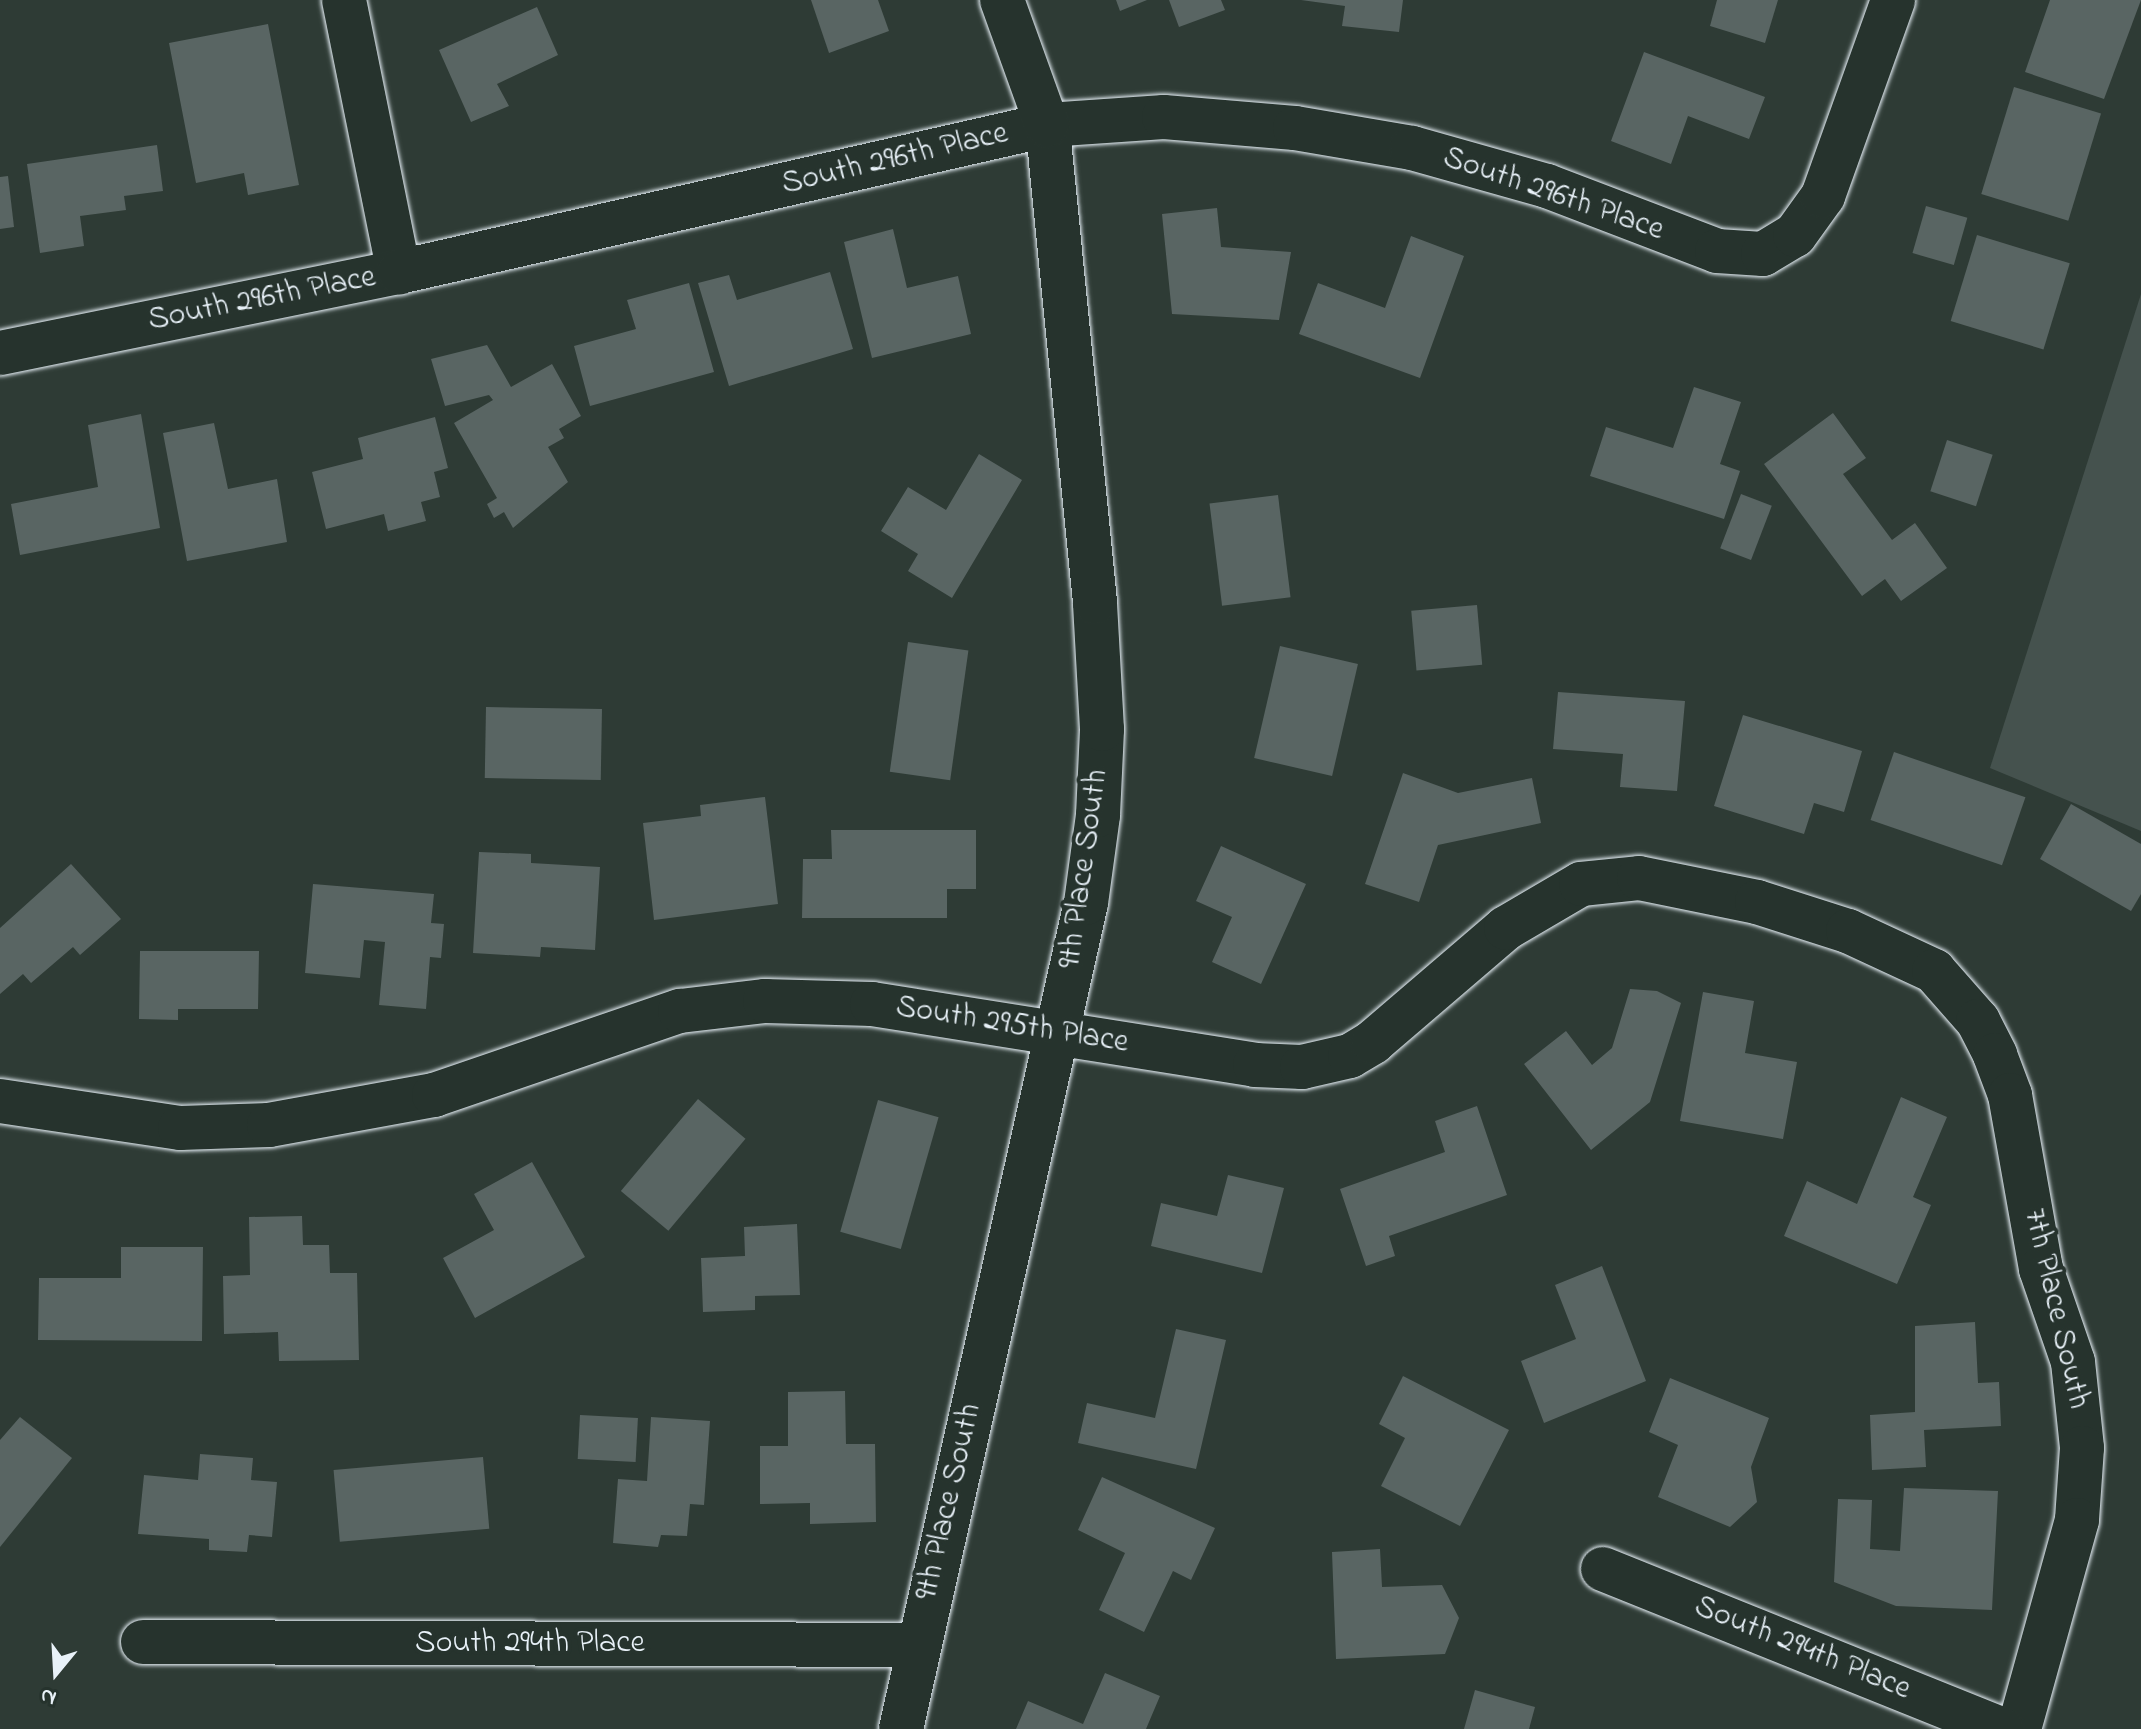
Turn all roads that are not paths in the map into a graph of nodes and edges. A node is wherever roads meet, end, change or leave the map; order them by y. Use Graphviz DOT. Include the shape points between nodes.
graph roads {
  1 [pos="344,0"];
  2 [pos="1002,0"];
  3 [pos="1893,0"];
  4 [pos="1047,125"];
  5 [pos="399,272"];
  6 [pos="0,353"];
  7 [pos="1957,993"];
  8 [pos="1058,1033"];
  9 [pos="0,1101"];
  10 [pos="1603,1569"];
  11 [pos="143,1642"];
  12 [pos="917,1645"];
  13 [pos="901,1729"];
  14 [pos="2002,1729"];
  15 [pos="2019,1729"];
  1 -- 5 [label="street"];
  2 -- 4 [label="street, 9th Place South"];
  3 -- 4 [label="street, South 296th Place" via="1838,164 1815,210 1784,244 1752,255 1717,251 1547,186 1412,148 1295,128 1164,117"];
  4 -- 5 [label="street, South 296th Place"];
  4 -- 8 [label="street, 9th Place South" via="1095,602 1102,729 1086,903"];
  5 -- 6 [label="street, South 296th Place"];
  7 -- 8 [label="street, South 295th Place" via="1912,958 1848,931 1743,899 1639,878 1608,878 1544,901 1382,1036 1325,1064 1255,1065"];
  7 -- 15 [label="street, 7th Place South" via="1995,1055 2010,1095 2041,1269 2080,1405 2082,1484 2070,1562"];
  8 -- 9 [label="street, South 295th Place" via="872,1004 765,1001 680,1011 434,1095 269,1125 180,1128"];
  8 -- 12 [label="street, 9th Place South"];
  10 -- 14 [label="street, South 294th Place"];
  11 -- 12 [label="street, South 294th Place"];
  12 -- 13 [label="street, 9th Place South"];
}
